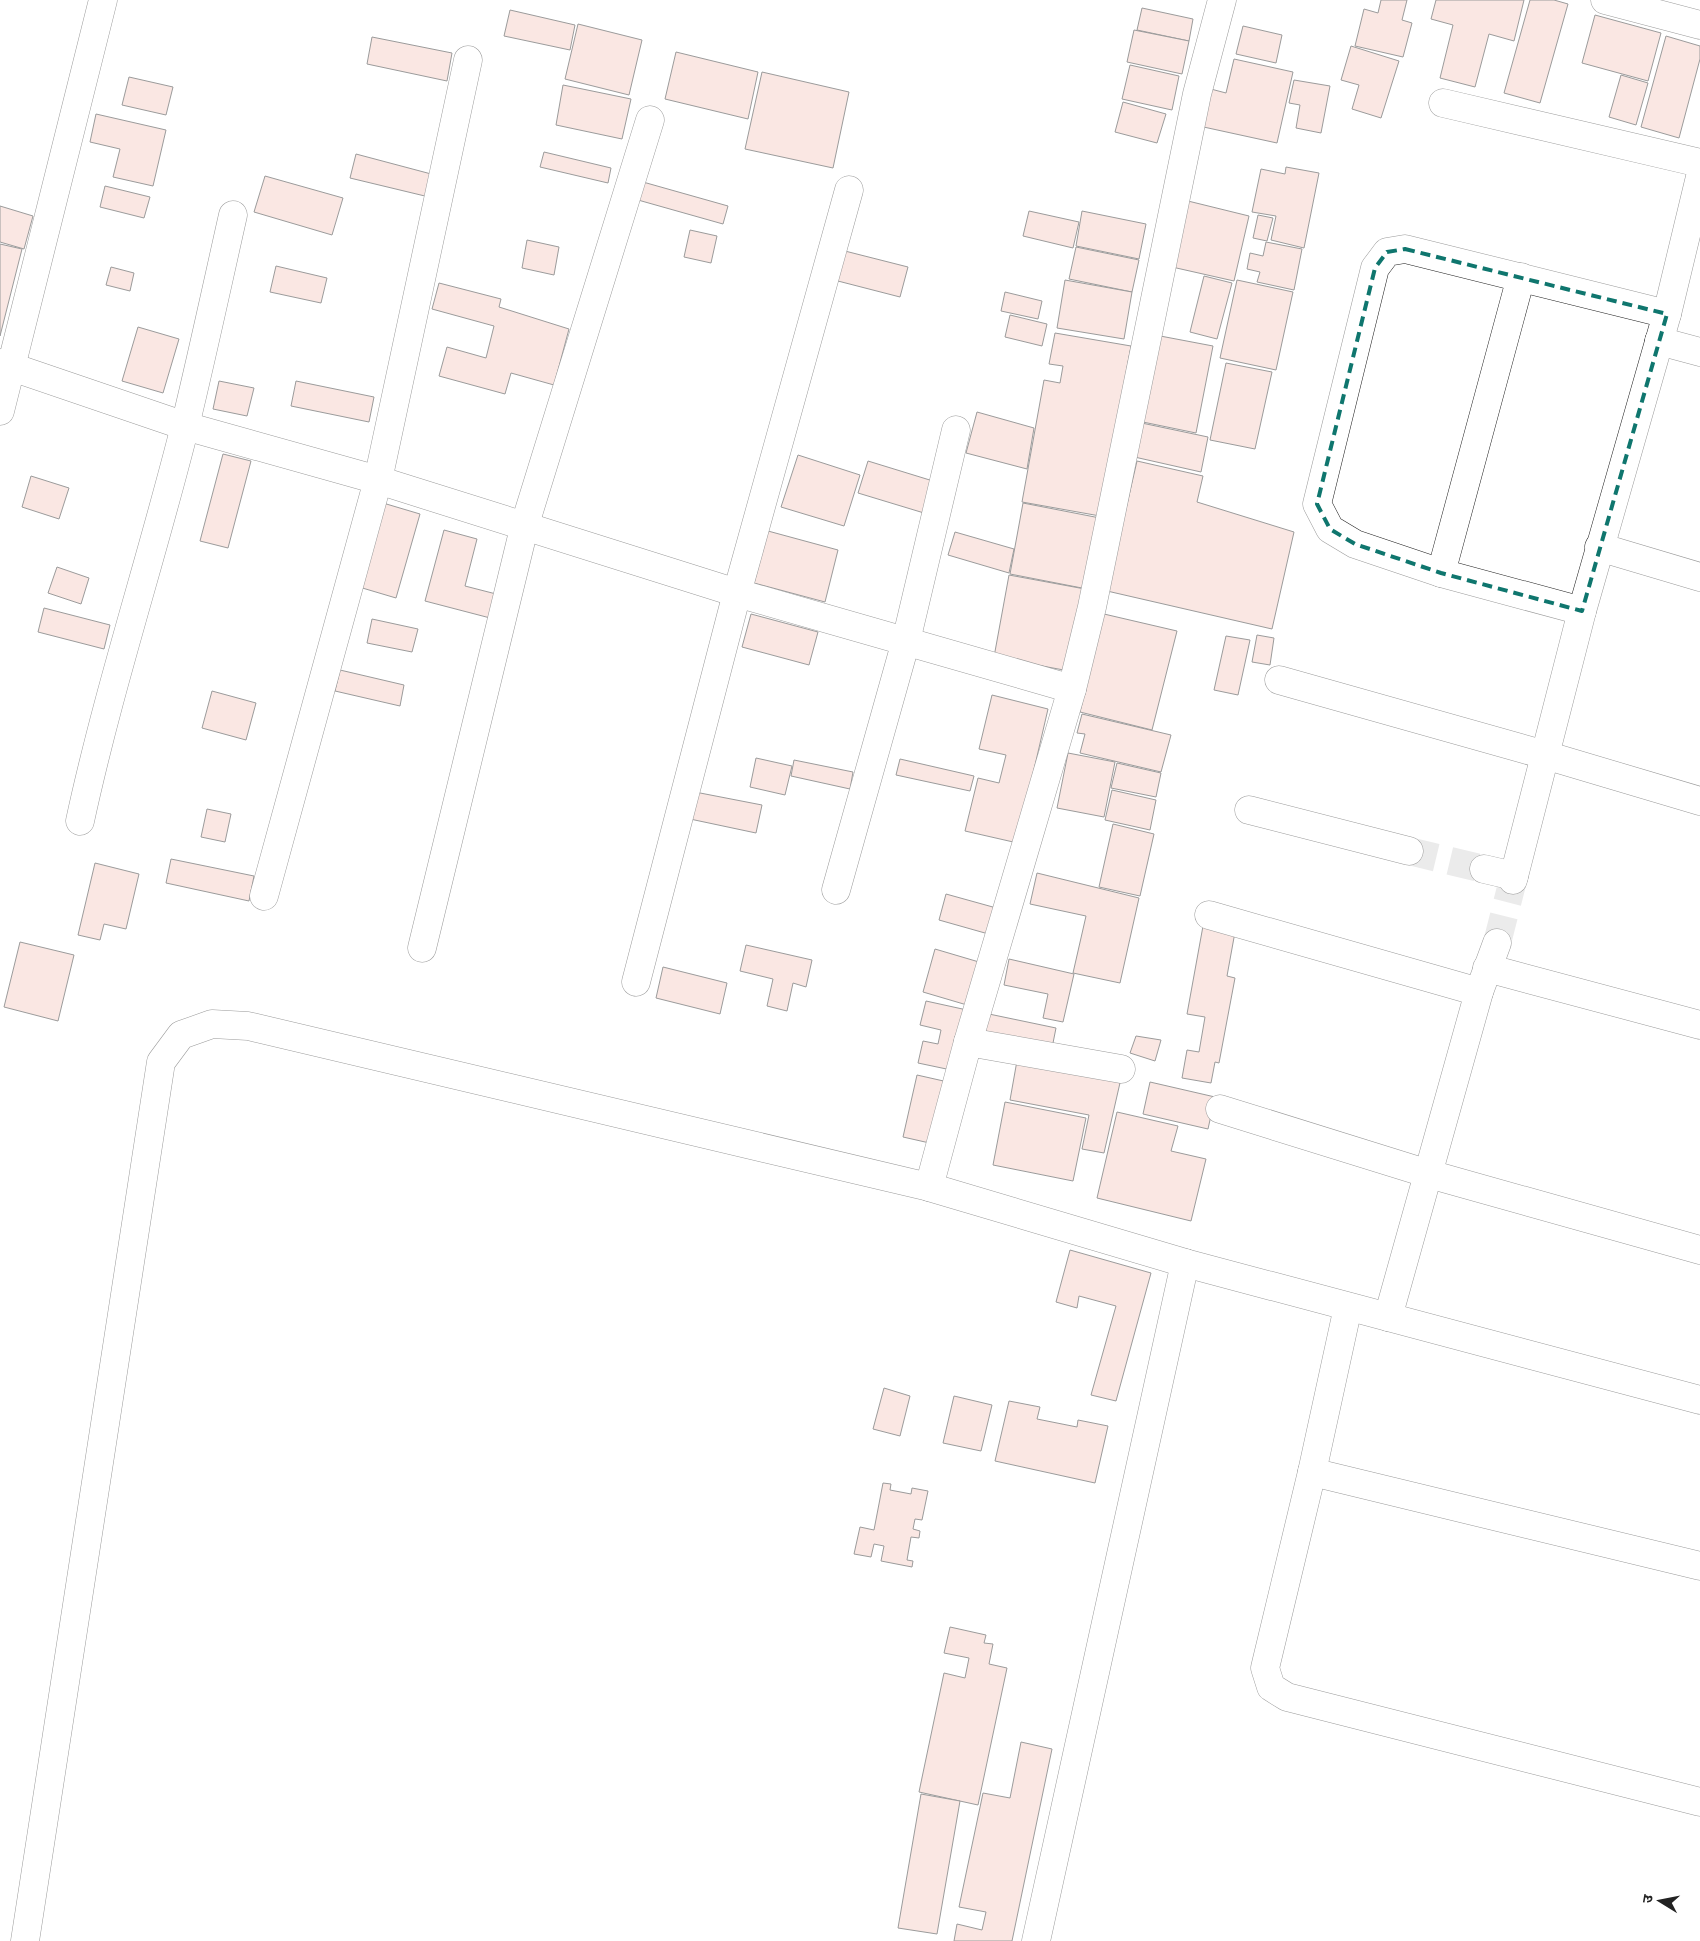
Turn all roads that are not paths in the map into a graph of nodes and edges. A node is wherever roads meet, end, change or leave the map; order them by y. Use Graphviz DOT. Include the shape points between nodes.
graph roads {
  1 [pos="103,0"];
  2 [pos="1222,0"];
  3 [pos="1605,0"];
  4 [pos="1700,25"];
  5 [pos="468,60"];
  6 [pos="1443,103"];
  7 [pos="650,120"];
  8 [pos="1700,163"];
  9 [pos="1700,177"];
  10 [pos="849,190"];
  11 [pos="233,216"];
  12 [pos="1521,277"];
  13 [pos="1667,314"];
  14 [pos="1659,341"];
  15 [pos="1700,352"];
  16 [pos="6,365"];
  17 [pos="0,411"];
  18 [pos="185,426"];
  19 [pos="956,430"];
  20 [pos="378,480"];
  21 [pos="525,524"];
  22 [pos="1599,547"];
  23 [pos="1441,573"];
  24 [pos="1700,577"];
  25 [pos="738,593"];
  26 [pos="1582,611"];
  27 [pos="906,642"];
  28 [pos="1279,680"];
  29 [pos="1072,689"];
  30 [pos="1546,755"];
  31 [pos="1700,801"];
  32 [pos="1249,810"];
  33 [pos="80,821"];
  34 [pos="1409,851"];
  35 [pos="1484,870"];
  36 [pos="836,890"];
  37 [pos="264,896"];
  38 [pos="1209,915"];
  39 [pos="1497,943"];
  40 [pos="422,948"];
  41 [pos="1483,980"];
  42 [pos="636,982"];
  43 [pos="1700,1025"];
  44 [pos="968,1042"];
  45 [pos="1121,1070"];
  46 [pos="1220,1109"];
  47 [pos="1429,1174"];
  48 [pos="930,1187"];
  49 [pos="1700,1250"];
  50 [pos="1185,1262"];
  51 [pos="1348,1307"];
  52 [pos="1388,1317"];
  53 [pos="1700,1400"];
  54 [pos="1312,1472"];
  55 [pos="1700,1566"];
  56 [pos="1700,1802"];
  57 [pos="25,1941"];
  58 [pos="1036,1941"];
  1 -- 16 [label="street"];
  2 -- 29 [label="street" via="1197,94 1092,607"];
  3 -- 4 [label="street"];
  5 -- 20 [label="street"];
  6 -- 8 [label="street"];
  7 -- 21 [label="street"];
  9 -- 13 [label="street"];
  10 -- 25 [label="street"];
  11 -- 18 [label="street"];
  12 -- 13 [label="street"];
  12 -- 23 [label="street"];
  12 -- 23 [label="street" via="1405,249 1386,252 1376,268 1317,504 1330,529 1355,544"];
  13 -- 14 [label="street"];
  14 -- 15 [label="street"];
  14 -- 22 [label="street"];
  16 -- 17 [label="street"];
  16 -- 18 [label="street"];
  18 -- 20 [label="street"];
  18 -- 33 [label="street" via="91,768"];
  19 -- 27 [label="street"];
  20 -- 21 [label="street"];
  20 -- 37 [label="street"];
  21 -- 25 [label="street"];
  21 -- 40 [label="street"];
  22 -- 24 [label="street"];
  22 -- 26 [label="street"];
  23 -- 26 [label="street"];
  25 -- 27 [label="street"];
  25 -- 42 [label="street"];
  26 -- 30 [label="street"];
  27 -- 29 [label="street"];
  27 -- 36 [label="street"];
  28 -- 30 [label="street"];
  29 -- 44 [label="street"];
  30 -- 31 [label="street"];
  30 -- 35 [label="street" via="1513,878"];
  32 -- 34 [label="street"];
  38 -- 41 [label="street"];
  39 -- 41 [label="street"];
  41 -- 43 [label="street"];
  41 -- 47 [label="street"];
  44 -- 45 [label="street"];
  44 -- 48 [label="street"];
  46 -- 47 [label="street"];
  47 -- 49 [label="street"];
  47 -- 52 [label="street"];
  48 -- 50 [label="street"];
  48 -- 57 [label="street" via="248,1026 212,1024 181,1034 161,1062"];
  50 -- 51 [label="street"];
  50 -- 58 [label="street"];
  51 -- 52 [label="street"];
  51 -- 54 [label="street"];
  52 -- 53 [label="street"];
  54 -- 55 [label="street"];
  54 -- 56 [label="street" via="1264,1668 1271,1687 1287,1697"];
}
